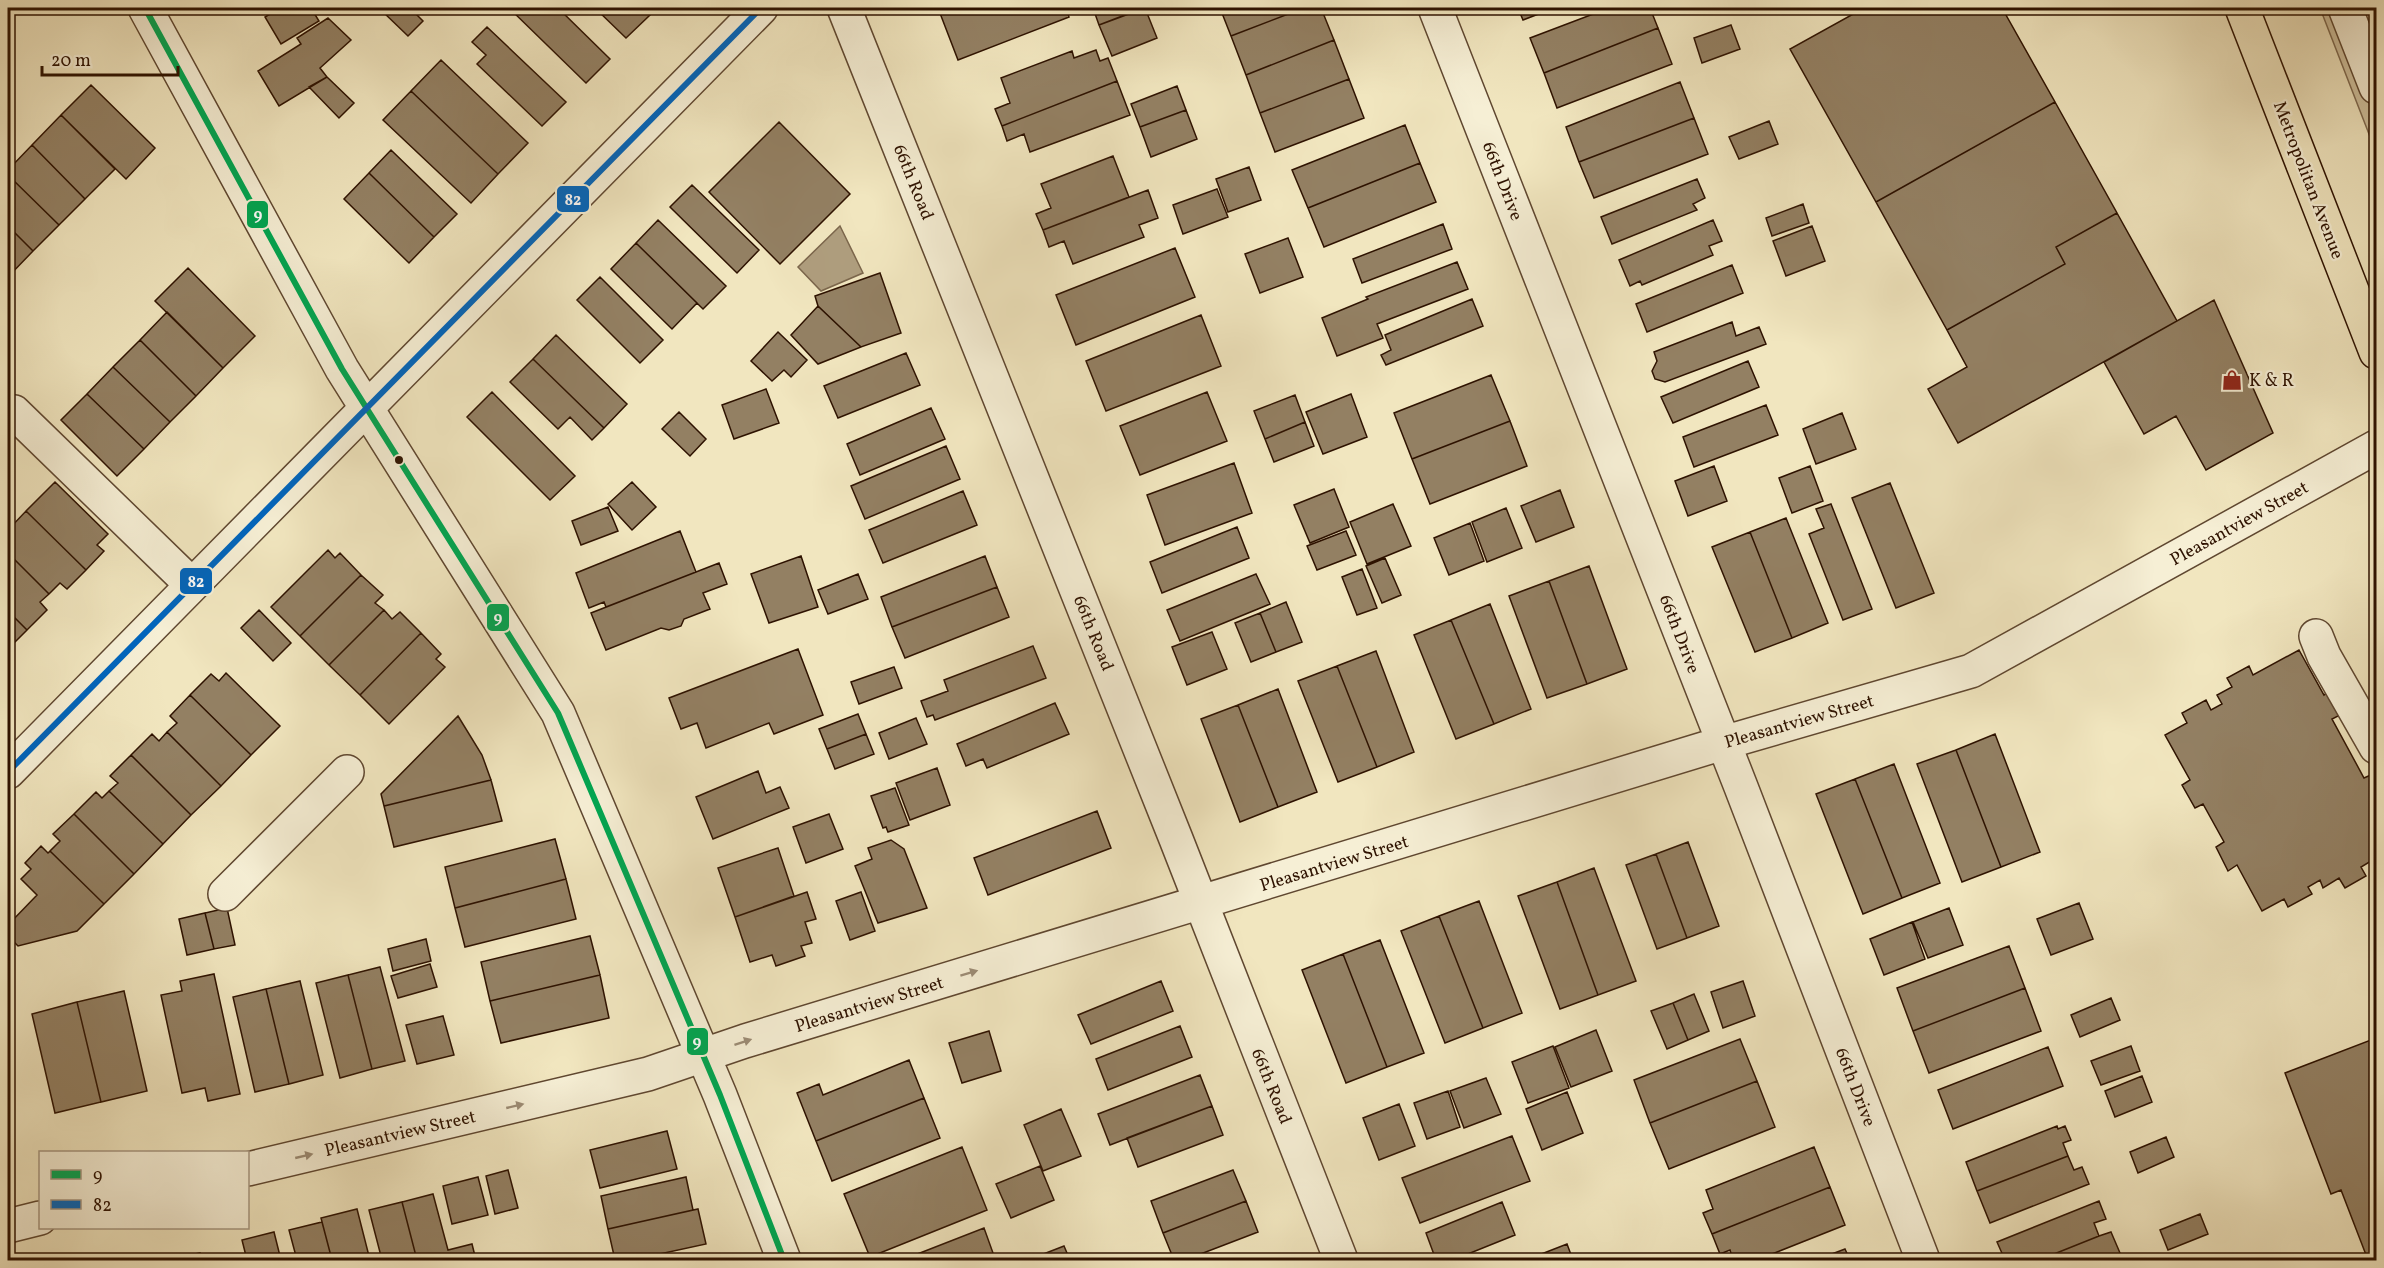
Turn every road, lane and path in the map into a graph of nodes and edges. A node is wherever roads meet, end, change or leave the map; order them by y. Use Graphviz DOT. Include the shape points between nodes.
graph roads {
  1 [pos="145,8"];
  2 [pos="761,8"];
  3 [pos="844,8"];
  4 [pos="1435,8"];
  5 [pos="2242,8"];
  6 [pos="2345,8"];
  7 [pos="2376,87"];
  8 [pos="2376,352"];
  9 [pos="366,407"];
  10 [pos="8,416"];
  11 [pos="2376,447"];
  12 [pos="192,585"];
  13 [pos="2316,636"];
  14 [pos="1723,743"];
  15 [pos="2376,747"];
  16 [pos="8,772"];
  17 [pos="347,772"];
  18 [pos="225,894"];
  19 [pos="1201,904"];
  20 [pos="702,1056"];
  21 [pos="249,1169"];
  22 [pos="39,1218"];
  23 [pos="8,1226"];
  24 [pos="784,1260"];
  25 [pos="1341,1260"];
  26 [pos="1923,1260"];
  1 -- 9 [label="street"];
  2 -- 9 [label="street"];
  3 -- 19 [label="street, 66th Road"];
  4 -- 14 [label="street, 66th Drive"];
  5 -- 8 [label="main road, Metropolitan Avenue"];
  6 -- 7 [label="street"];
  9 -- 12 [label="street"];
  9 -- 20 [label="street" via="558,712"];
  10 -- 12 [label="street" via="14,412"];
  11 -- 14 [label="street, Pleasantview Street" via="1971,671"];
  12 -- 16 [label="street"];
  13 -- 15 [label="street"];
  14 -- 19 [label="street, Pleasantview Street"];
  14 -- 26 [label="street, 66th Drive"];
  17 -- 18 [label="street"];
  20 -- 19 [label="street, Pleasantview Street, one-way"];
  19 -- 25 [label="street, 66th Road"];
  21 -- 20 [label="street, Pleasantview Street, one-way" via="648,1074"];
  20 -- 24 [label="street"];
  22 -- 23 [label="street"];
}
